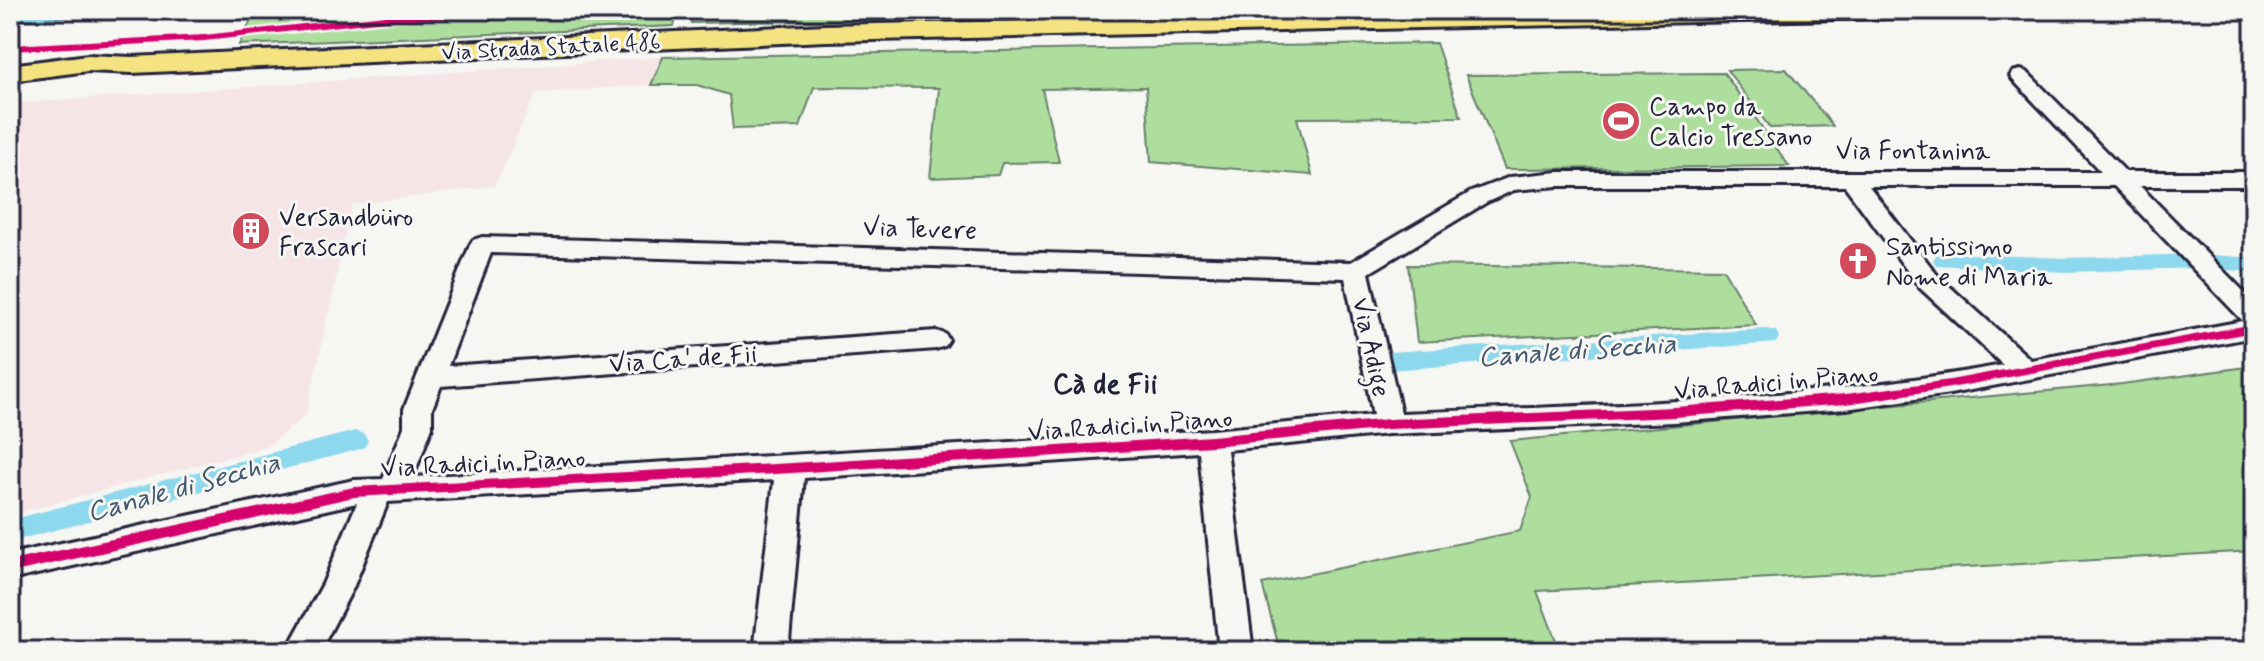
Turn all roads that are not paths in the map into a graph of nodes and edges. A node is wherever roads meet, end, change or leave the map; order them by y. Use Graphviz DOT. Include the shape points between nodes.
graph roads {
  1 [pos="1929,10"];
  2 [pos="132,65"];
  3 [pos="10,73"];
  4 [pos="2020,76"];
  5 [pos="10,90"];
  6 [pos="2118,177"];
  7 [pos="1851,178"];
  8 [pos="2254,179"];
  9 [pos="1356,270"];
  10 [pos="2254,317"];
  11 [pos="2254,328"];
  12 [pos="936,340"];
  13 [pos="2024,369"];
  14 [pos="431,377"];
  15 [pos="1389,424"];
  16 [pos="1212,441"];
  17 [pos="792,468"];
  18 [pos="387,490"];
  19 [pos="10,567"];
  20 [pos="303,651"];
  21 [pos="771,651"];
  22 [pos="1236,651"];
  1 -- 2 [label="main road, Via Strada Statale 486" via="826,33"];
  2 -- 3 [label="main road" via="88,63"];
  2 -- 5 [label="main road"];
  4 -- 6 [label="street"];
  6 -- 7 [label="street, Via Fontanina"];
  6 -- 8 [label="street, Via Fontanina"];
  6 -- 10 [label="street"];
  7 -- 9 [label="street, Via Fontanina" via="1558,179 1510,184"];
  7 -- 13 [label="street" via="1929,282"];
  9 -- 14 [label="street, Via Tevere" via="482,245"];
  9 -- 15 [label="street, Via Adige"];
  11 -- 13 [label="street, Via Radici in Piano"];
  12 -- 14 [label="street, Via Ca' de Fii"];
  13 -- 15 [label="street, Via Radici in Piano" via="1846,399"];
  14 -- 18 [label="street" via="418,409 418,427"];
  15 -- 16 [label="street, Via Radici in Piano"];
  16 -- 17 [label="street, Via Radici in Piano"];
  16 -- 22 [label="street"];
  17 -- 18 [label="street, Via Radici in Piano"];
  17 -- 21 [label="street"];
  18 -- 19 [label="street, Via Radici in Piano" via="354,492"];
  18 -- 20 [label="street" via="363,521 337,588"];
}
